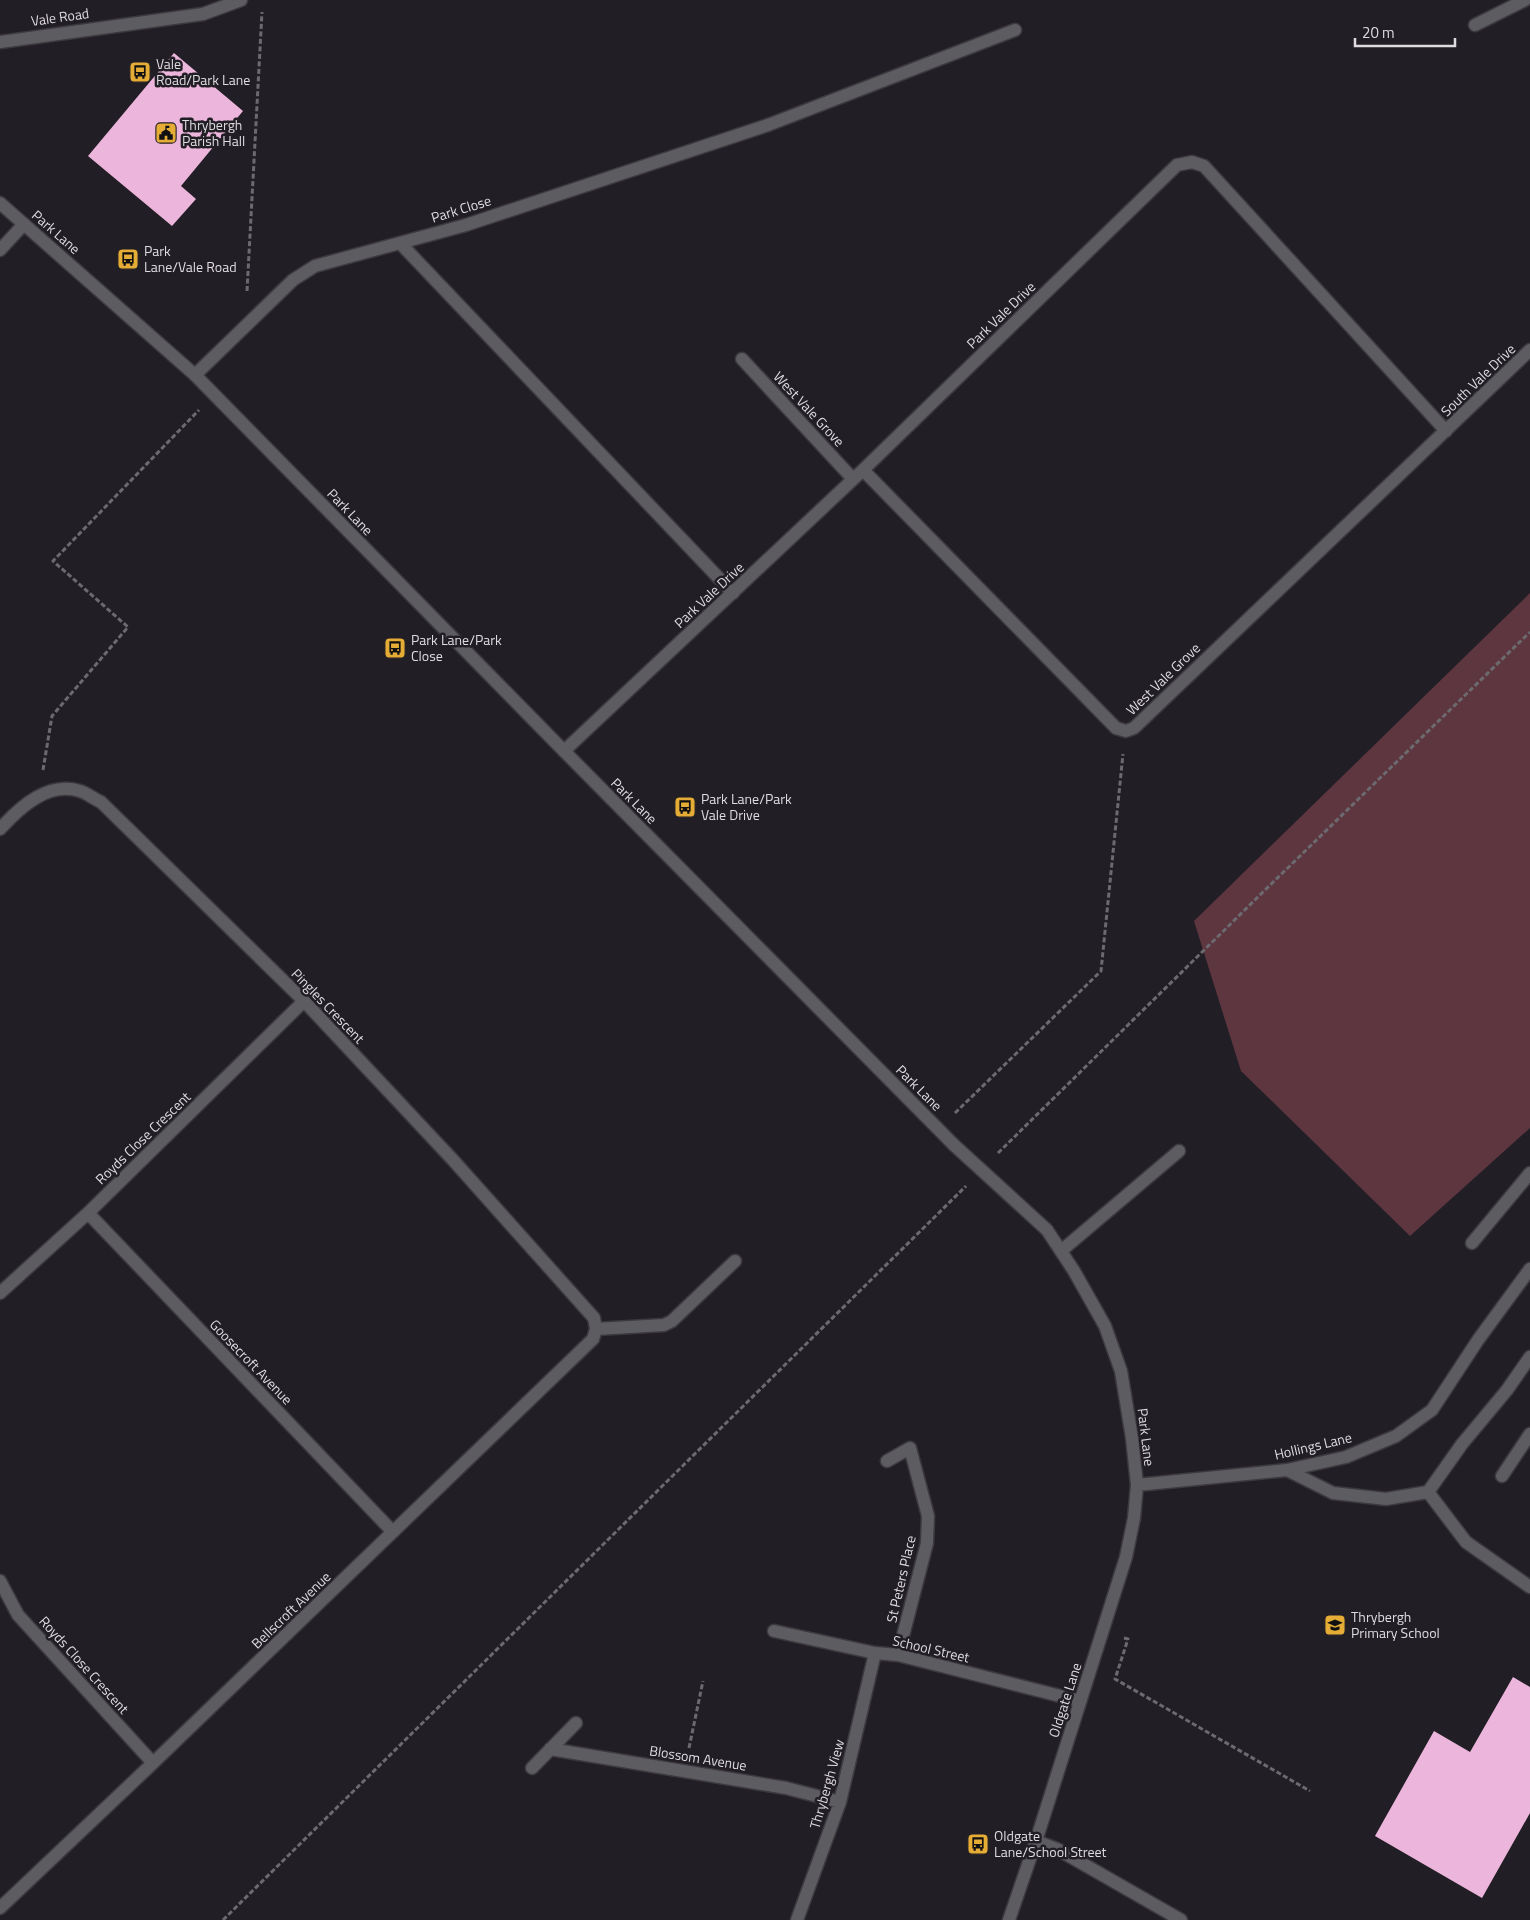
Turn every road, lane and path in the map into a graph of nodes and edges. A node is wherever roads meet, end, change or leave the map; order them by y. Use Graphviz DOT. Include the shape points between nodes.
graph roads {
  1 [pos="241,0"];
  2 [pos="1525,0"];
  3 [pos="262,10"];
  4 [pos="1475,25"];
  5 [pos="1015,30"];
  6 [pos="0,42"];
  7 [pos="0,203"];
  8 [pos="24,224"];
  9 [pos="400,243"];
  10 [pos="0,250"];
  11 [pos="246,326"];
  12 [pos="1530,350"];
  13 [pos="742,359"];
  14 [pos="195,375"];
  15 [pos="214,394"];
  16 [pos="1446,431"];
  17 [pos="863,470"];
  18 [pos="853,479"];
  19 [pos="733,593"];
  20 [pos="1530,632"];
  21 [pos="1126,731"];
  22 [pos="564,751"];
  23 [pos="39,795"];
  24 [pos="0,829"];
  25 [pos="304,1001"];
  26 [pos="938,1129"];
  27 [pos="1179,1151"];
  28 [pos="994,1158"];
  29 [pos="1530,1173"];
  30 [pos="972,1179"];
  31 [pos="88,1212"];
  32 [pos="1472,1242"];
  33 [pos="1061,1251"];
  34 [pos="735,1261"];
  35 [pos="1530,1269"];
  36 [pos="0,1294"];
  37 [pos="596,1329"];
  38 [pos="1530,1357"];
  39 [pos="1530,1434"];
  40 [pos="886,1461"];
  41 [pos="1287,1470"];
  42 [pos="1502,1476"];
  43 [pos="1137,1486"];
  44 [pos="1428,1492"];
  45 [pos="393,1532"];
  46 [pos="0,1581"];
  47 [pos="1530,1587"];
  48 [pos="774,1631"];
  49 [pos="1102,1632"];
  50 [pos="875,1653"];
  51 [pos="898,1655"];
  52 [pos="702,1681"];
  53 [pos="1080,1701"];
  54 [pos="576,1723"];
  55 [pos="550,1749"];
  56 [pos="154,1763"];
  57 [pos="532,1768"];
  58 [pos="684,1771"];
  59 [pos="1310,1790"];
  60 [pos="840,1802"];
  61 [pos="1036,1841"];
  62 [pos="0,1908"];
  63 [pos="223,1920"];
  64 [pos="797,1920"];
  65 [pos="1009,1920"];
  66 [pos="1180,1920"];
  1 -- 6 [label="street, Vale Road" via="202,14"];
  2 -- 4 [label="street"];
  3 -- 11 [label="path"];
  5 -- 9 [label="street, Park Close" via="768,125 466,225"];
  7 -- 8 [label="street, Park Lane"];
  8 -- 10 [label="street"];
  8 -- 14 [label="street, Park Lane"];
  9 -- 11 [label="street, Park Close" via="315,266 293,280"];
  9 -- 19 [label="street"];
  11 -- 14 [label="street, Park Close"];
  12 -- 16 [label="street, South Vale Drive"];
  13 -- 18 [label="street, West Vale Grove"];
  14 -- 15 [label="street, Park Lane"];
  15 -- 22 [label="street, Park Lane"];
  15 -- 23 [label="path" via="53,561 128,627 52,716"];
  16 -- 17 [label="street, Park Vale Drive" via="1204,166 1192,162 1177,165"];
  16 -- 21 [label="street, West Vale Grove" via="1134,728"];
  17 -- 18 [label="street, Park Vale Drive"];
  17 -- 21 [label="street, West Vale Grove" via="1116,728"];
  18 -- 19 [label="street, Park Vale Drive"];
  19 -- 22 [label="street, Park Vale Drive"];
  20 -- 28 [label="path"];
  21 -- 26 [label="path" via="1100,971"];
  22 -- 26 [label="street, Park Lane"];
  23 -- 24 [label="street, Pingles Crescent" via="19,809"];
  23 -- 25 [label="street, Pingles Crescent" via="60,790 80,791 101,802"];
  25 -- 31 [label="street, Royds Close Crescent"];
  25 -- 37 [label="street, Pingles Crescent" via="466,1174 594,1318"];
  26 -- 33 [label="street, Park Lane, bridge" via="1047,1230"];
  27 -- 33 [label="street"];
  29 -- 32 [label="street"];
  30 -- 63 [label="path"];
  31 -- 36 [label="street, Royds Close Crescent"];
  31 -- 45 [label="street, Goosecroft Avenue"];
  33 -- 43 [label="street, Park Lane" via="1105,1326 1121,1371"];
  34 -- 37 [label="street" via="664,1325"];
  35 -- 41 [label="street, Hollings Lane" via="1432,1410 1396,1436 1346,1457"];
  37 -- 45 [label="street, Bellscroft Avenue" via="593,1339"];
  38 -- 44 [label="street"];
  39 -- 42 [label="street"];
  40 -- 51 [label="street, St Peters Place" via="910,1448 928,1516 927,1543"];
  41 -- 43 [label="street, Hollings Lane"];
  41 -- 44 [label="street" via="1333,1494 1386,1499"];
  43 -- 49 [label="street, Oldgate Lane" via="1126,1557"];
  44 -- 47 [label="street" via="1466,1542"];
  45 -- 56 [label="street, Bellscroft Avenue"];
  46 -- 56 [label="street, Royds Close Crescent" via="18,1615"];
  48 -- 50 [label="street, School Street"];
  49 -- 53 [label="street, Oldgate Lane"];
  49 -- 59 [label="path" via="1128,1639 1115,1679"];
  50 -- 51 [label="street, School Street"];
  50 -- 60 [label="street, Thrybergh View"];
  51 -- 53 [label="street, School Street"];
  52 -- 58 [label="path"];
  53 -- 61 [label="street, Oldgate Lane"];
  54 -- 55 [label="street"];
  55 -- 57 [label="street"];
  55 -- 58 [label="street, Blossom Avenue"];
  56 -- 62 [label="street, Bellscroft Avenue"];
  58 -- 60 [label="street, Blossom Avenue" via="786,1788"];
  60 -- 64 [label="street, Thrybergh View"];
  61 -- 65 [label="street, Oldgate Lane"];
  61 -- 66 [label="street" via="1057,1849"];
}
